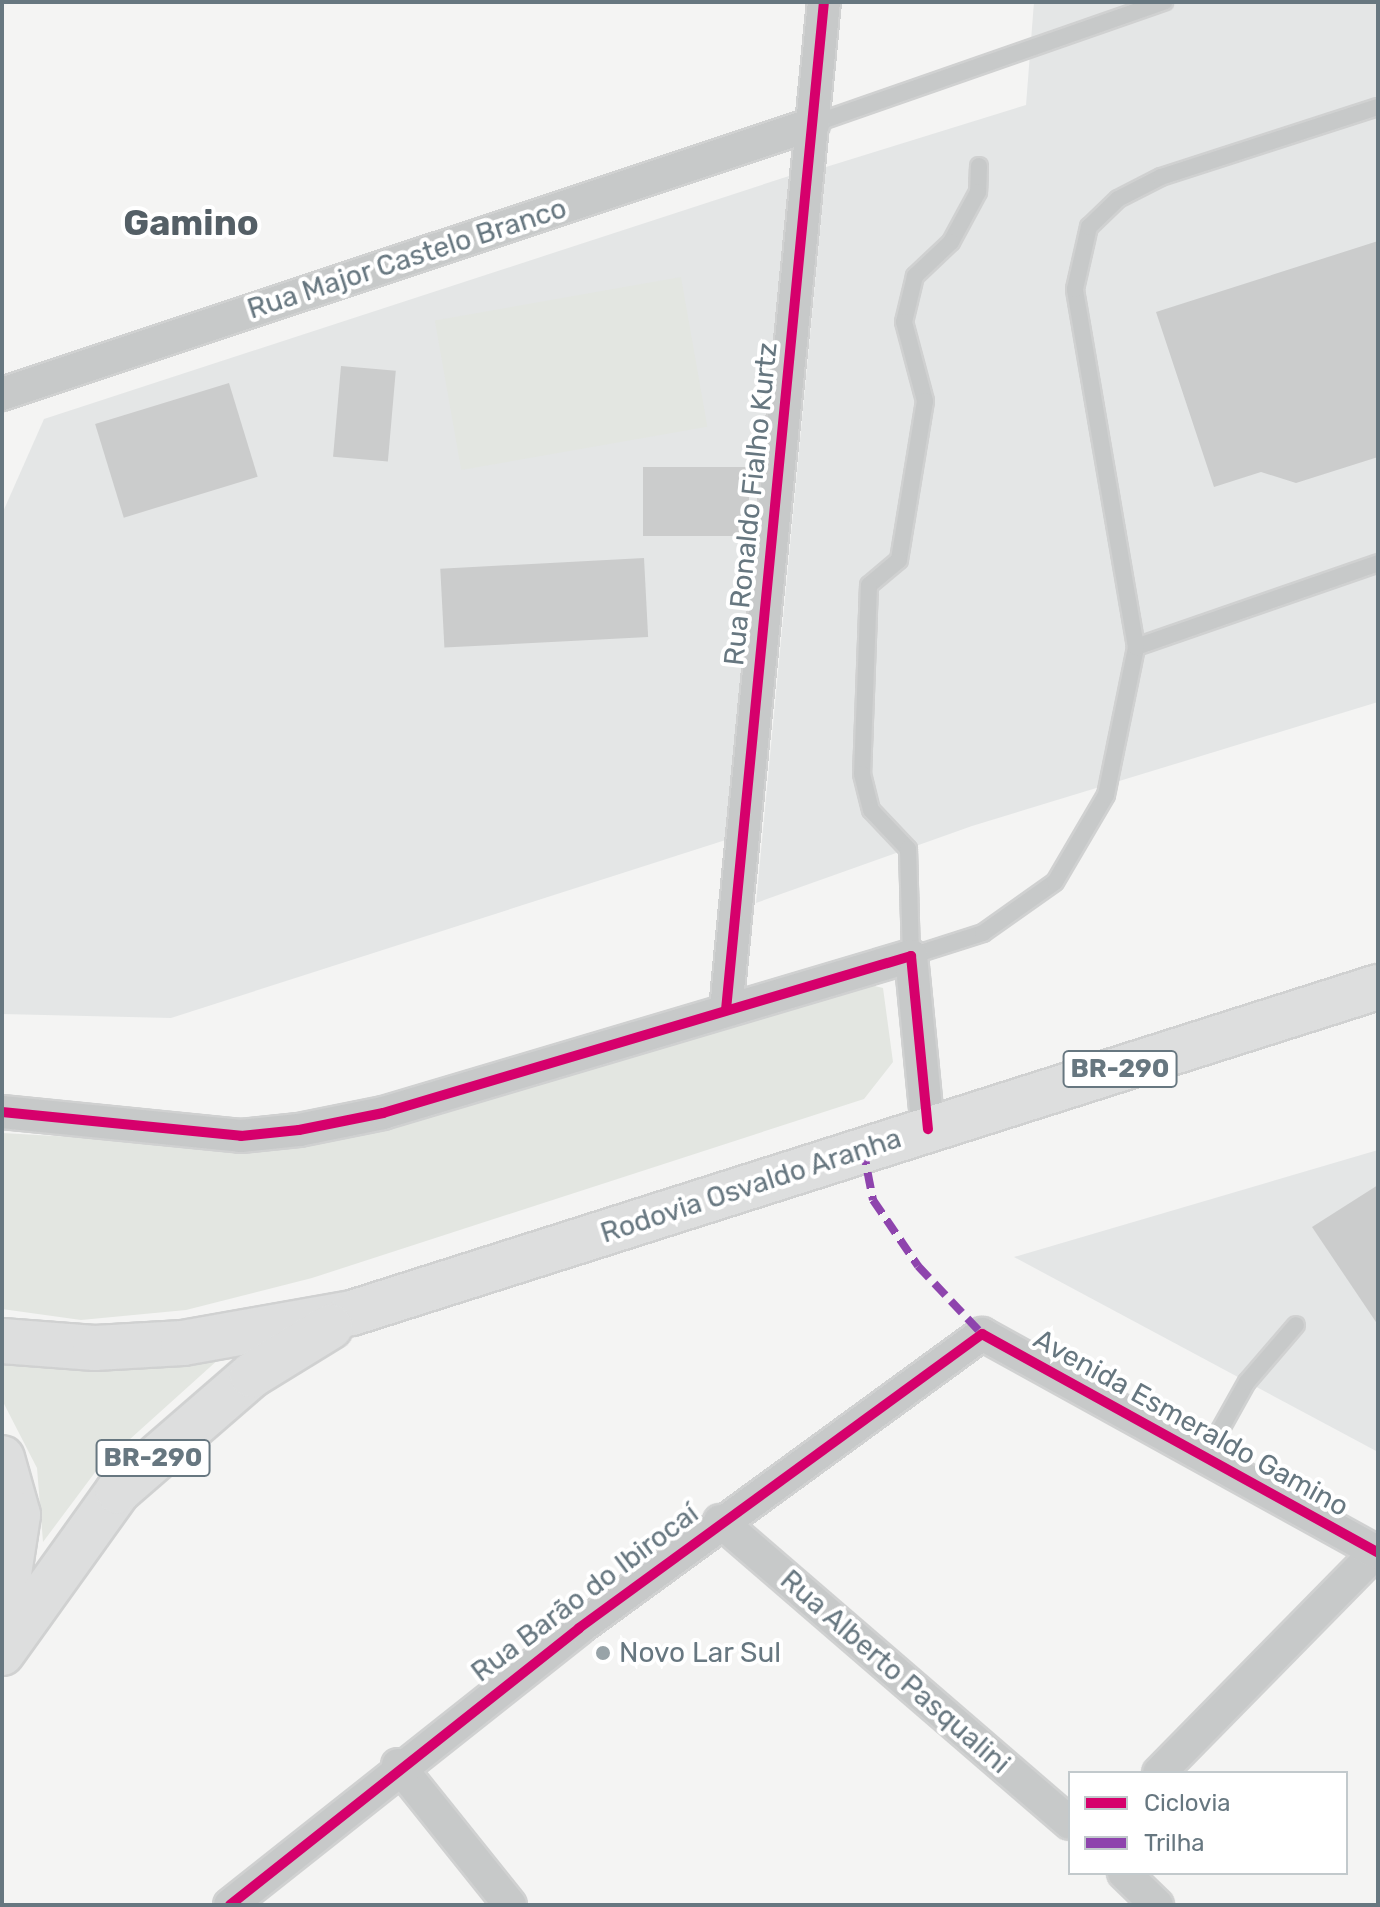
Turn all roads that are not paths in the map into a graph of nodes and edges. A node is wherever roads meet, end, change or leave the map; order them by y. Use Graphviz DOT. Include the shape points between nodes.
graph roads {
  1 [pos="824,2"];
  2 [pos="1164,2"];
  3 [pos="1378,107"];
  4 [pos="813,124"];
  5 [pos="979,166"];
  6 [pos="2,394"];
  7 [pos="1378,563"];
  8 [pos="1136,647"];
  9 [pos="911,956"];
  10 [pos="1378,987"];
  11 [pos="726,1010"];
  12 [pos="2,1112"];
  13 [pos="928,1129"];
  14 [pos="352,1313"];
  15 [pos="1296,1325"];
  16 [pos="982,1334"];
  17 [pos="2,1341"];
  18 [pos="1205,1457"];
  19 [pos="2,1458"];
  20 [pos="720,1521"];
  21 [pos="1377,1552"];
  22 [pos="2,1619"];
  23 [pos="2,1653"];
  24 [pos="398,1765"];
  25 [pos="1161,1771"];
  26 [pos="1068,1821"];
  27 [pos="1126,1875"];
  28 [pos="230,1905"];
  29 [pos="510,1905"];
  30 [pos="1157,1905"];
  1 -- 4 [label="street, Rua Ronaldo Fialho Kurtz"];
  2 -- 4 [label="lane"];
  3 -- 8 [label="lane" via="1161,177 1118,199 1089,227 1075,289"];
  4 -- 6 [label="street, Rua Major Castelo Branco"];
  4 -- 11 [label="street, Rua Ronaldo Fialho Kurtz"];
  5 -- 9 [label="lane" via="978,192 951,242 915,276 904,322 925,401 899,560 869,585 862,774 871,810 908,849"];
  7 -- 8 [label="lane"];
  8 -- 9 [label="lane" via="1106,795 1055,882 983,933"];
  9 -- 11 [label="street"];
  9 -- 13 [label="street"];
  10 -- 13 [label="highway, Rodovia Osvaldo Aranha / BR-290"];
  11 -- 12 [label="street" via="383,1113 299,1130 241,1136"];
  13 -- 14 [label="highway, Rodovia Osvaldo Aranha / BR-290"];
  14 -- 17 [label="highway, BR-290" via="183,1343 95,1348"];
  14 -- 23 [label="highway, BR-290" via="252,1375 118,1491"];
  15 -- 18 [label="lane" via="1247,1382"];
  16 -- 18 [label="street, Avenida Esmeraldo Gamino"];
  16 -- 20 [label="street, Rua Barão do Ibirocaí"];
  18 -- 21 [label="street, Avenida Esmeraldo Gamino"];
  19 -- 22 [label="highway" via="18,1515"];
  20 -- 24 [label="street, Rua Barão do Ibirocaí"];
  20 -- 26 [label="street, Rua Alberto Pasqualini"];
  21 -- 25 [label="street"];
  24 -- 28 [label="street, Rua Barão do Ibirocaí"];
  24 -- 29 [label="street"];
  27 -- 30 [label="street"];
}
